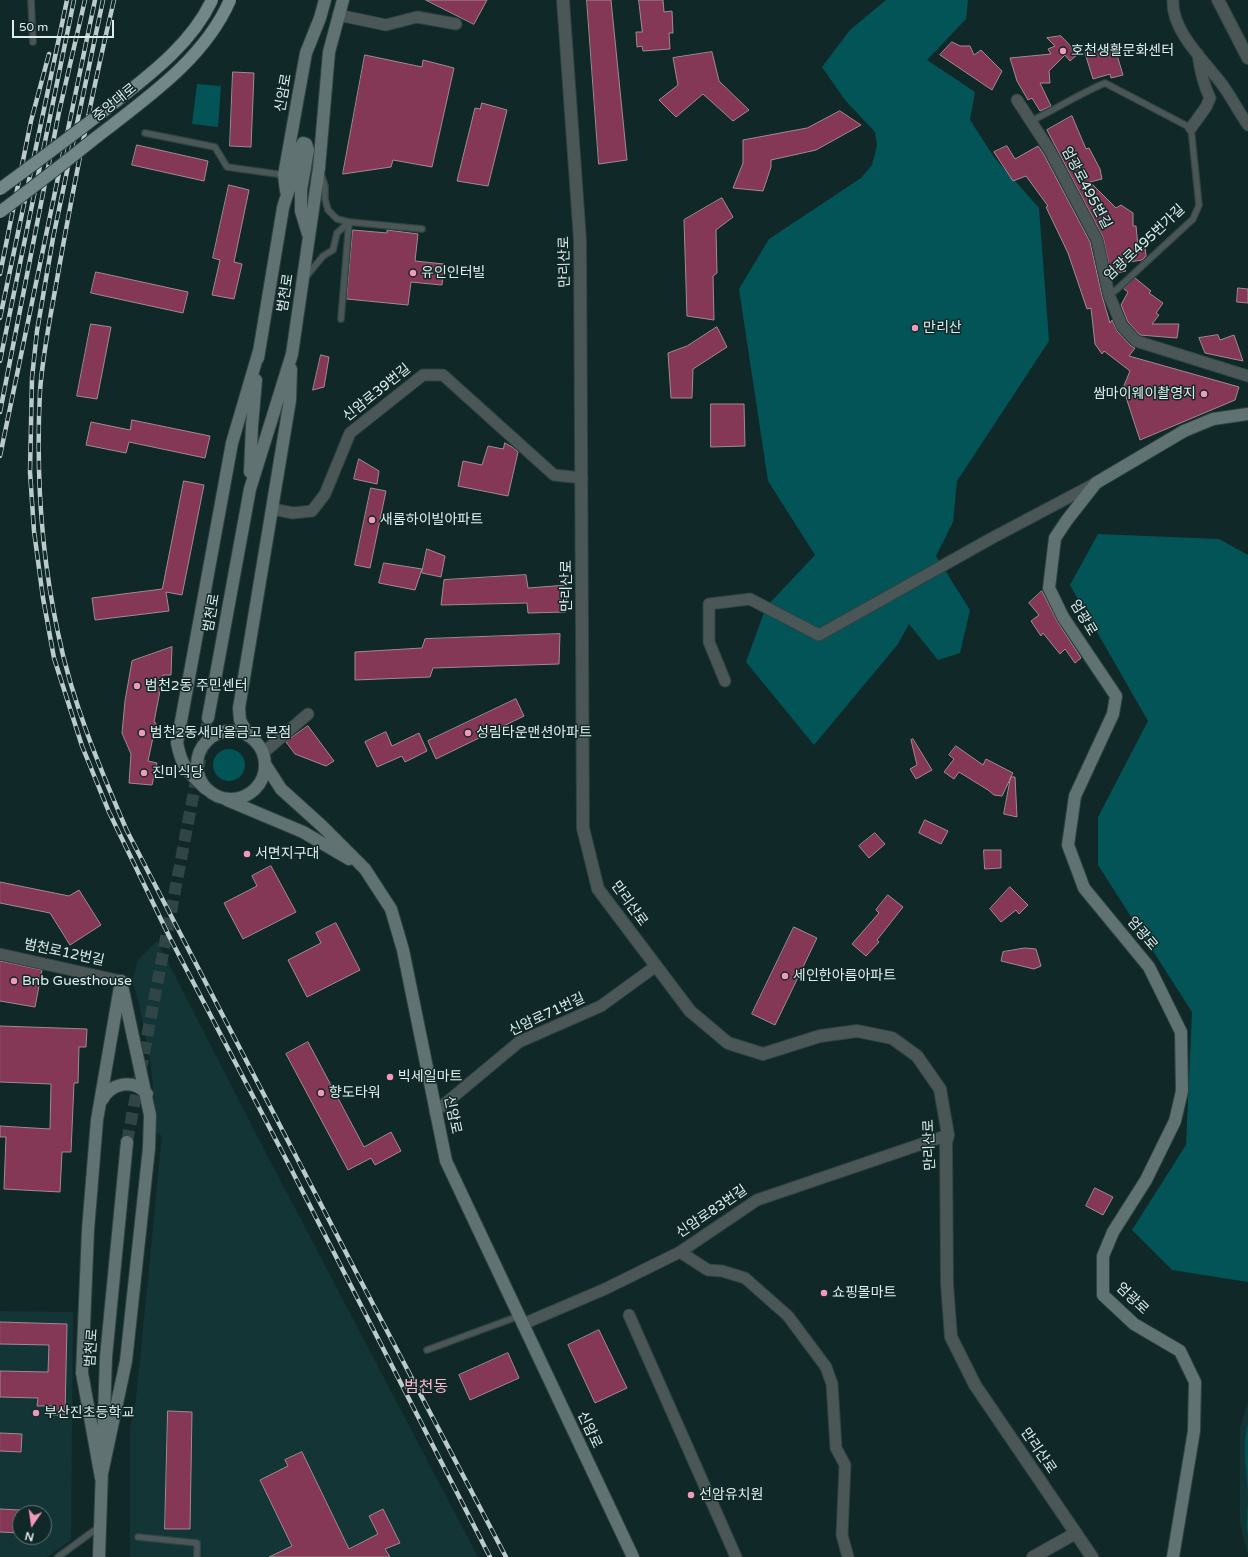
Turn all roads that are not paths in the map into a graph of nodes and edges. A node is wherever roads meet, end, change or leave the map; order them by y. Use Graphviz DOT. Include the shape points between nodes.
graph roads {
  1 [pos="32,0"];
  2 [pos="212,0"];
  3 [pos="230,0"];
  4 [pos="325,0"];
  5 [pos="343,0"];
  6 [pos="563,0"];
  7 [pos="1173,0"];
  8 [pos="1218,0"];
  9 [pos="338,15"];
  10 [pos="456,24"];
  11 [pos="33,42"];
  12 [pos="1198,54"];
  13 [pos="1248,58"];
  14 [pos="1017,100"];
  15 [pos="1030,121"];
  16 [pos="1248,125"];
  17 [pos="1191,128"];
  18 [pos="145,133"];
  19 [pos="319,168"];
  20 [pos="284,175"];
  21 [pos="0,189"];
  22 [pos="286,192"];
  23 [pos="0,212"];
  24 [pos="349,222"];
  25 [pos="422,229"];
  26 [pos="309,239"];
  27 [pos="303,280"];
  28 [pos="1108,291"];
  29 [pos="341,319"];
  30 [pos="259,351"];
  31 [pos="292,354"];
  32 [pos="1248,376"];
  33 [pos="1248,414"];
  34 [pos="582,478"];
  35 [pos="1096,483"];
  36 [pos="250,489"];
  37 [pos="272,509"];
  38 [pos="725,681"];
  39 [pos="308,714"];
  40 [pos="208,718"];
  41 [pos="248,735"];
  42 [pos="264,759"];
  43 [pos="206,789"];
  44 [pos="226,799"];
  45 [pos="365,869"];
  46 [pos="0,954"];
  47 [pos="656,966"];
  48 [pos="121,981"];
  49 [pos="147,1094"];
  50 [pos="436,1112"];
  51 [pos="97,1120"];
  52 [pos="948,1135"];
  53 [pos="127,1142"];
  54 [pos="680,1252"];
  55 [pos="629,1315"];
  56 [pos="521,1320"];
  57 [pos="427,1350"];
  58 [pos="101,1478"];
  59 [pos="100,1527"];
  60 [pos="1076,1533"];
  61 [pos="138,1537"];
  62 [pos="58,1557"];
  63 [pos="99,1557"];
  64 [pos="197,1557"];
  65 [pos="633,1557"];
  66 [pos="736,1557"];
  67 [pos="848,1557"];
  68 [pos="1033,1557"];
  69 [pos="1092,1557"];
  70 [pos="1173,1557"];
  1 -- 11 [label="lane"];
  2 -- 21 [label="main road, 중앙대로, bridge" via="198,25 145,78"];
  3 -- 23 [label="main road, 중앙대로, bridge" via="212,33 196,53 165,82"];
  4 -- 20 [label="main road, 신암로" via="306,53"];
  5 -- 9 [label="main road"];
  6 -- 34 [label="street, 만리산로" via="580,240"];
  7 -- 12 [label="street" via="1172,8 1179,28"];
  8 -- 13 [label="street"];
  9 -- 10 [label="street" via="386,25 417,18"];
  9 -- 19 [label="main road, 범천로" via="329,52"];
  12 -- 16 [label="street"];
  12 -- 17 [label="street" via="1205,88 1210,98"];
  14 -- 15 [label="street, 엄광로495번길"];
  15 -- 17 [label="lane" via="1105,83"];
  15 -- 28 [label="street, 엄광로495번길" via="1049,149 1097,240"];
  17 -- 28 [label="lane, 엄광로495번가길" via="1199,204 1193,219 1115,291"];
  18 -- 20 [label="lane" via="215,147 227,167"];
  19 -- 24 [label="lane" via="325,186 328,210 337,219"];
  19 -- 26 [label="main road, 범천로"];
  20 -- 22 [label="main road, 신암로"];
  22 -- 26 [label="main road" via="295,174 299,148 306,144 308,150 301,190 301,211"];
  22 -- 30 [label="main road, 범천로"];
  24 -- 25 [label="lane"];
  24 -- 27 [label="lane" via="337,233 333,250 324,256"];
  24 -- 29 [label="lane"];
  26 -- 27 [label="main road, 범천로"];
  27 -- 31 [label="main road, 범천로"];
  28 -- 32 [label="street, 엄광로495번길" via="1122,326 1136,341"];
  30 -- 36 [label="main road, 범천로" via="252,426"];
  30 -- 43 [label="main road" via="232,443 177,743 180,759 189,773"];
  31 -- 36 [label="main road, 범천로"];
  31 -- 37 [label="main road" via="290,400"];
  33 -- 35 [label="main road, 엄광로" via="1213,419 1184,432"];
  34 -- 37 [label="street, 신암로39번길" via="554,475 443,375 424,374 350,433 325,494 312,511 293,513"];
  34 -- 47 [label="street, 만리산로" via="584,828 598,888"];
  35 -- 38 [label="street" via="819,634 750,600 709,604 709,642"];
  35 -- 70 [label="main road, 엄광로" via="1055,538 1049,588 1063,617 1116,696 1113,714 1075,796 1068,845 1084,888 1149,967 1181,1032 1182,1091 1175,1121 1146,1180 1113,1232 1103,1256 1103,1295 1134,1324 1180,1351 1195,1382 1194,1431"];
  36 -- 40 [label="main road, 범천로"];
  37 -- 41 [label="main road" via="239,708 240,720"];
  39 -- 42 [label="street"];
  41 -- 42 [label="main road" via="257,743"];
  41 -- 43 [label="main road" via="238,731 227,731 207,740 200,749 197,759 200,780"];
  42 -- 44 [label="main road" via="263,776 258,786 238,799"];
  42 -- 45 [label="main road" via="281,789"];
  43 -- 44 [label="main road" via="215,796"];
  44 -- 45 [label="main road" via="303,832"];
  45 -- 50 [label="main road, 신암로" via="391,909 401,943"];
  46 -- 48 [label="street, 범천로12번길"];
  47 -- 50 [label="street, 신암로71번길" via="601,1006 519,1042"];
  47 -- 52 [label="street, 만리산로" via="690,1011 728,1043 763,1054 820,1036 857,1031 892,1038 917,1056 940,1089"];
  48 -- 49 [label="main road"];
  48 -- 51 [label="main road"];
  49 -- 51 [label="main road" via="131,1085 118,1085 109,1089 102,1099"];
  49 -- 58 [label="main road" via="150,1115 149,1148 126,1360"];
  50 -- 56 [label="main road, 신암로" via="446,1161"];
  51 -- 58 [label="main road" via="88,1230 82,1373"];
  52 -- 54 [label="street, 신암로83번길" via="757,1200"];
  52 -- 60 [label="street, 만리산로" via="947,1284 951,1337 975,1385"];
  53 -- 58 [label="main road, 범천로" via="106,1357"];
  54 -- 56 [label="street, 신암로83번길" via="605,1289"];
  54 -- 67 [label="street" via="708,1270 745,1278 788,1316 826,1367 832,1384 836,1448 845,1465 842,1535"];
  55 -- 66 [label="street"];
  56 -- 57 [label="lane"];
  56 -- 65 [label="main road, 신암로"];
  58 -- 59 [label="main road, 범천로"];
  59 -- 62 [label="lane"];
  59 -- 63 [label="main road, 범천로"];
  60 -- 68 [label="street"];
  60 -- 69 [label="street, 만리산로"];
  61 -- 64 [label="lane" via="197,1543"];
}
